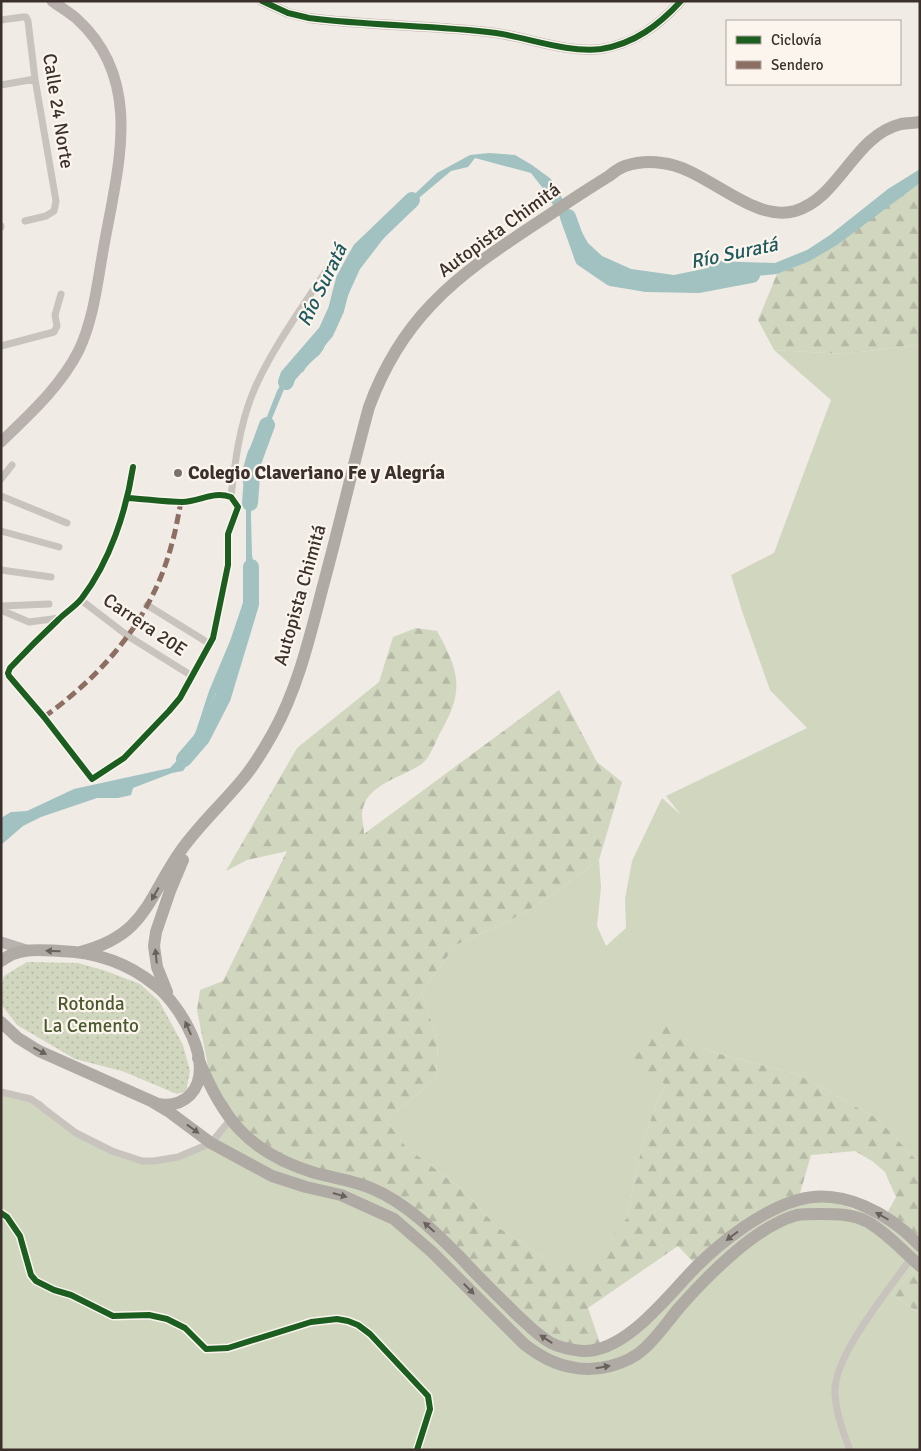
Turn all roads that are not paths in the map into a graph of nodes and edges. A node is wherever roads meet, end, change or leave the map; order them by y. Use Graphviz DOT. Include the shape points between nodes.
graph roads {
  1 [pos="52,1"];
  2 [pos="262,1"];
  3 [pos="681,1"];
  4 [pos="1,20"];
  5 [pos="36,79"];
  6 [pos="1,85"];
  7 [pos="920,122"];
  8 [pos="25,221"];
  9 [pos="334,260"];
  10 [pos="61,294"];
  11 [pos="1,346"];
  12 [pos="2,439"];
  13 [pos="12,465"];
  14 [pos="133,466"];
  15 [pos="1,479"];
  16 [pos="1,496"];
  17 [pos="231,497"];
  18 [pos="128,498"];
  19 [pos="67,523"];
  20 [pos="1,531"];
  21 [pos="58,547"];
  22 [pos="1,570"];
  23 [pos="51,577"];
  24 [pos="81,600"];
  25 [pos="49,604"];
  26 [pos="147,605"];
  27 [pos="1,606"];
  28 [pos="1,610"];
  29 [pos="60,618"];
  30 [pos="210,644"];
  31 [pos="192,676"];
  32 [pos="214,813"];
  33 [pos="1,942"];
  34 [pos="26,950"];
  35 [pos="80,952"];
  36 [pos="1,961"];
  37 [pos="172,1001"];
  38 [pos="1,1022"];
  39 [pos="198,1058"];
  40 [pos="1,1092"];
  41 [pos="152,1102"];
  42 [pos="230,1120"];
  43 [pos="211,1142"];
  44 [pos="1,1213"];
  45 [pos="920,1246"];
  46 [pos="915,1262"];
  47 [pos="417,1450"];
  48 [pos="850,1450"];
  1 -- 12 [label="main road" via="76,18 95,39 118,88 121,110 115,183 90,323 79,350 49,394"];
  2 -- 3 [label="street" via="309,18 498,34 584,49 609,47 642,35 661,22"];
  4 -- 5 [label="street, Calle 24 Norte" via="26,18"];
  5 -- 6 [label="street"];
  5 -- 8 [label="street, Calle 24 Norte" via="56,201 54,211"];
  7 -- 32 [label="highway, Autopista Chimitá" via="889,128 862,148 819,199 793,211 774,212 757,207 682,167 649,162 624,166 468,271 432,304 406,334 384,370 369,407 308,645 293,688 260,754"];
  9 -- 17 [label="street" via="276,350 252,395 237,449"];
  10 -- 11 [label="street" via="54,332"];
  13 -- 15 [label="street"];
  14 -- 18 [label="street"];
  16 -- 19 [label="street"];
  17 -- 18 [label="street" via="218,493 181,502"];
  17 -- 30 [label="street" via="238,507 228,534 228,565"];
  18 -- 24 [label="street" via="107,553"];
  20 -- 21 [label="street"];
  22 -- 23 [label="street"];
  24 -- 29 [label="street"];
  24 -- 31 [label="street, Carrera 20E" via="128,636"];
  25 -- 27 [label="street"];
  26 -- 30 [label="street"];
  28 -- 29 [label="street" via="29,622"];
  29 -- 31 [label="street" via="8,672 92,779 136,746 180,698"];
  30 -- 31 [label="street"];
  32 -- 35 [label="highway, Autopista Chimitá, one-way" via="182,850 143,914 128,930 99,947"];
  37 -- 32 [label="highway, Autopista Chimitá, one-way" via="157,967 156,932 180,864"];
  33 -- 34 [label="main road"];
  35 -- 34 [label="highway, one-way"];
  34 -- 36 [label="highway"];
  35 -- 37 [label="highway" via="104,957 137,972"];
  39 -- 37 [label="highway, one-way" via="188,1025"];
  38 -- 41 [label="highway, one-way" via="39,1051"];
  39 -- 41 [label="highway" via="198,1082 188,1097 171,1105"];
  39 -- 42 [label="highway" via="208,1083"];
  40 -- 43 [label="street" via="32,1099 76,1133 112,1151 142,1161 178,1157"];
  41 -- 43 [label="highway, one-way"];
  42 -- 43 [label="street"];
  45 -- 42 [label="highway, one-way" via="885,1217 861,1204 840,1199 798,1200 768,1213 717,1248 628,1335 602,1349 582,1351 553,1344 540,1336 428,1225 401,1203 372,1188 280,1160"];
  43 -- 46 [label="highway, one-way" via="272,1176 341,1195 394,1219 432,1252 524,1344 536,1354 572,1368 599,1368 624,1362 644,1349 720,1266 770,1227 797,1216 838,1213 852,1216 877,1229"];
  44 -- 47 [label="street" via="20,1236 31,1275 36,1281 113,1316 167,1319 185,1328 206,1349 228,1348 311,1322 337,1319 358,1325 428,1396 430,1410"];
  46 -- 48 [label="street" via="867,1320 840,1364 834,1392 841,1428"];
}
